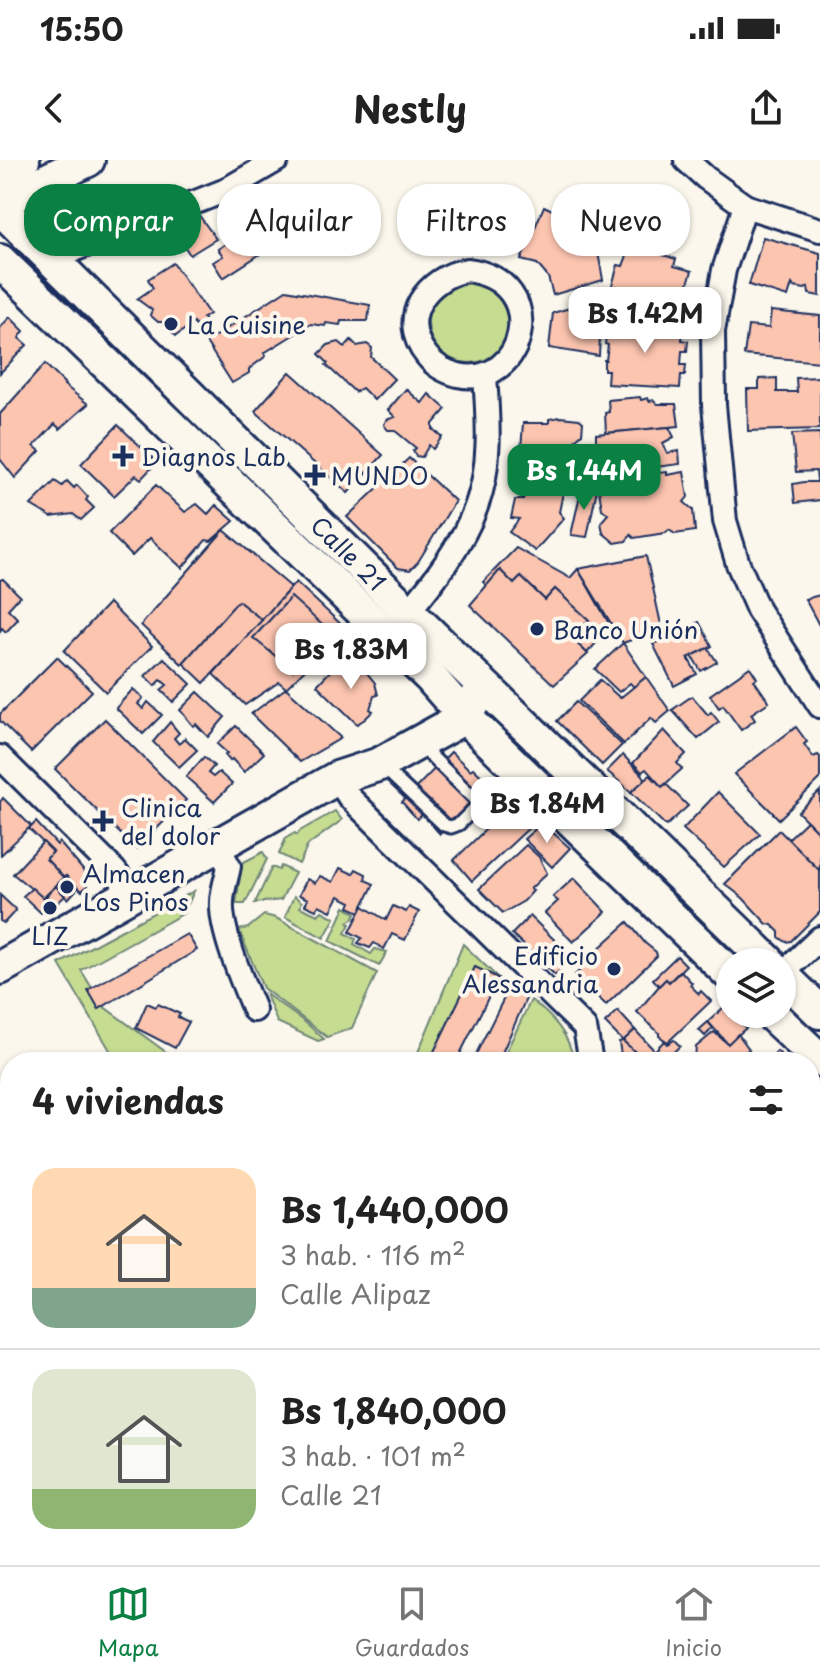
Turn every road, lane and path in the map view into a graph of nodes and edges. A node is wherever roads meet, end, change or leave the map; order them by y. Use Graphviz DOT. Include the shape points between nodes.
graph roads {
  1 [pos="88,160"];
  2 [pos="277,160"];
  3 [pos="686,160"];
  4 [pos="0,171"];
  5 [pos="27,173"];
  6 [pos="745,206"];
  7 [pos="6,213"];
  8 [pos="820,230"];
  9 [pos="0,261"];
  10 [pos="54,263"];
  11 [pos="29,289"];
  12 [pos="485,376"];
  13 [pos="247,453"];
  14 [pos="224,478"];
  15 [pos="408,612"];
  16 [pos="386,636"];
  17 [pos="484,685"];
  18 [pos="820,706"];
  19 [pos="460,711"];
  20 [pos="525,725"];
  21 [pos="417,743"];
  22 [pos="0,757"];
  23 [pos="380,764"];
  24 [pos="516,766"];
  25 [pos="337,778"];
  26 [pos="589,787"];
  27 [pos="479,803"];
  28 [pos="564,812"];
  29 [pos="637,834"];
  30 [pos="216,844"];
  31 [pos="612,859"];
  32 [pos="131,892"];
  33 [pos="820,938"];
  34 [pos="755,948"];
  35 [pos="716,960"];
  36 [pos="796,961"];
  37 [pos="0,968"];
  38 [pos="796,988"];
  39 [pos="254,1010"];
  40 [pos="820,1012"];
  41 [pos="786,1028"];
  42 [pos="589,1052"];
  43 [pos="811,1052"];
  1 -- 5 [label="main road"];
  2 -- 10 [label="street" via="224,191 76,249"];
  3 -- 6 [label="street"];
  4 -- 5 [label="main road"];
  5 -- 7 [label="main road" via="19,206"];
  6 -- 8 [label="street"];
  6 -- 18 [label="street" via="724,270 713,331 725,521 758,610"];
  7 -- 10 [label="main road, Calle 21"];
  9 -- 11 [label="main road, Calle 21"];
  10 -- 11 [label="main road"];
  10 -- 13 [label="main road, Calle 21"];
  11 -- 14 [label="main road, Calle 21"];
  12 -- 12 [label="street" via="503,364 519,338 519,305 499,279 484,272 451,273 436,281 417,307 418,340 437,366 462,376"];
  12 -- 15 [label="street" via="485,469 476,508"];
  13 -- 14 [label="main road"];
  13 -- 15 [label="main road, Calle 21"];
  14 -- 16 [label="main road, Calle 21"];
  15 -- 16 [label="main road"];
  15 -- 17 [label="main road, Calle 21"];
  16 -- 19 [label="main road, Calle 21"];
  17 -- 19 [label="main road"];
  17 -- 20 [label="main road, Calle 21"];
  19 -- 21 [label="main road"];
  19 -- 24 [label="main road, Calle 21"];
  19 -- 25 [label="main road" via="365,752"];
  20 -- 24 [label="main road"];
  20 -- 26 [label="main road, Calle 21"];
  21 -- 23 [label="main road"];
  21 -- 27 [label="lane"];
  22 -- 32 [label="street"];
  23 -- 25 [label="main road"];
  23 -- 27 [label="lane" via="444,825 459,824"];
  24 -- 27 [label="lane"];
  24 -- 28 [label="main road, Calle 21"];
  25 -- 30 [label="main road"];
  25 -- 42 [label="street" via="349,797 585,1028"];
  26 -- 28 [label="main road"];
  26 -- 29 [label="main road, Calle 21"];
  28 -- 31 [label="main road, Calle 21"];
  29 -- 31 [label="main road"];
  29 -- 34 [label="main road, Calle 21"];
  30 -- 32 [label="main road"];
  30 -- 39 [label="street" via="229,866 222,917"];
  31 -- 35 [label="main road, Calle 21"];
  32 -- 37 [label="main road"];
  33 -- 36 [label="street"];
  38 -- 40 [label="main road"];
  41 -- 43 [label="main road"];
}
